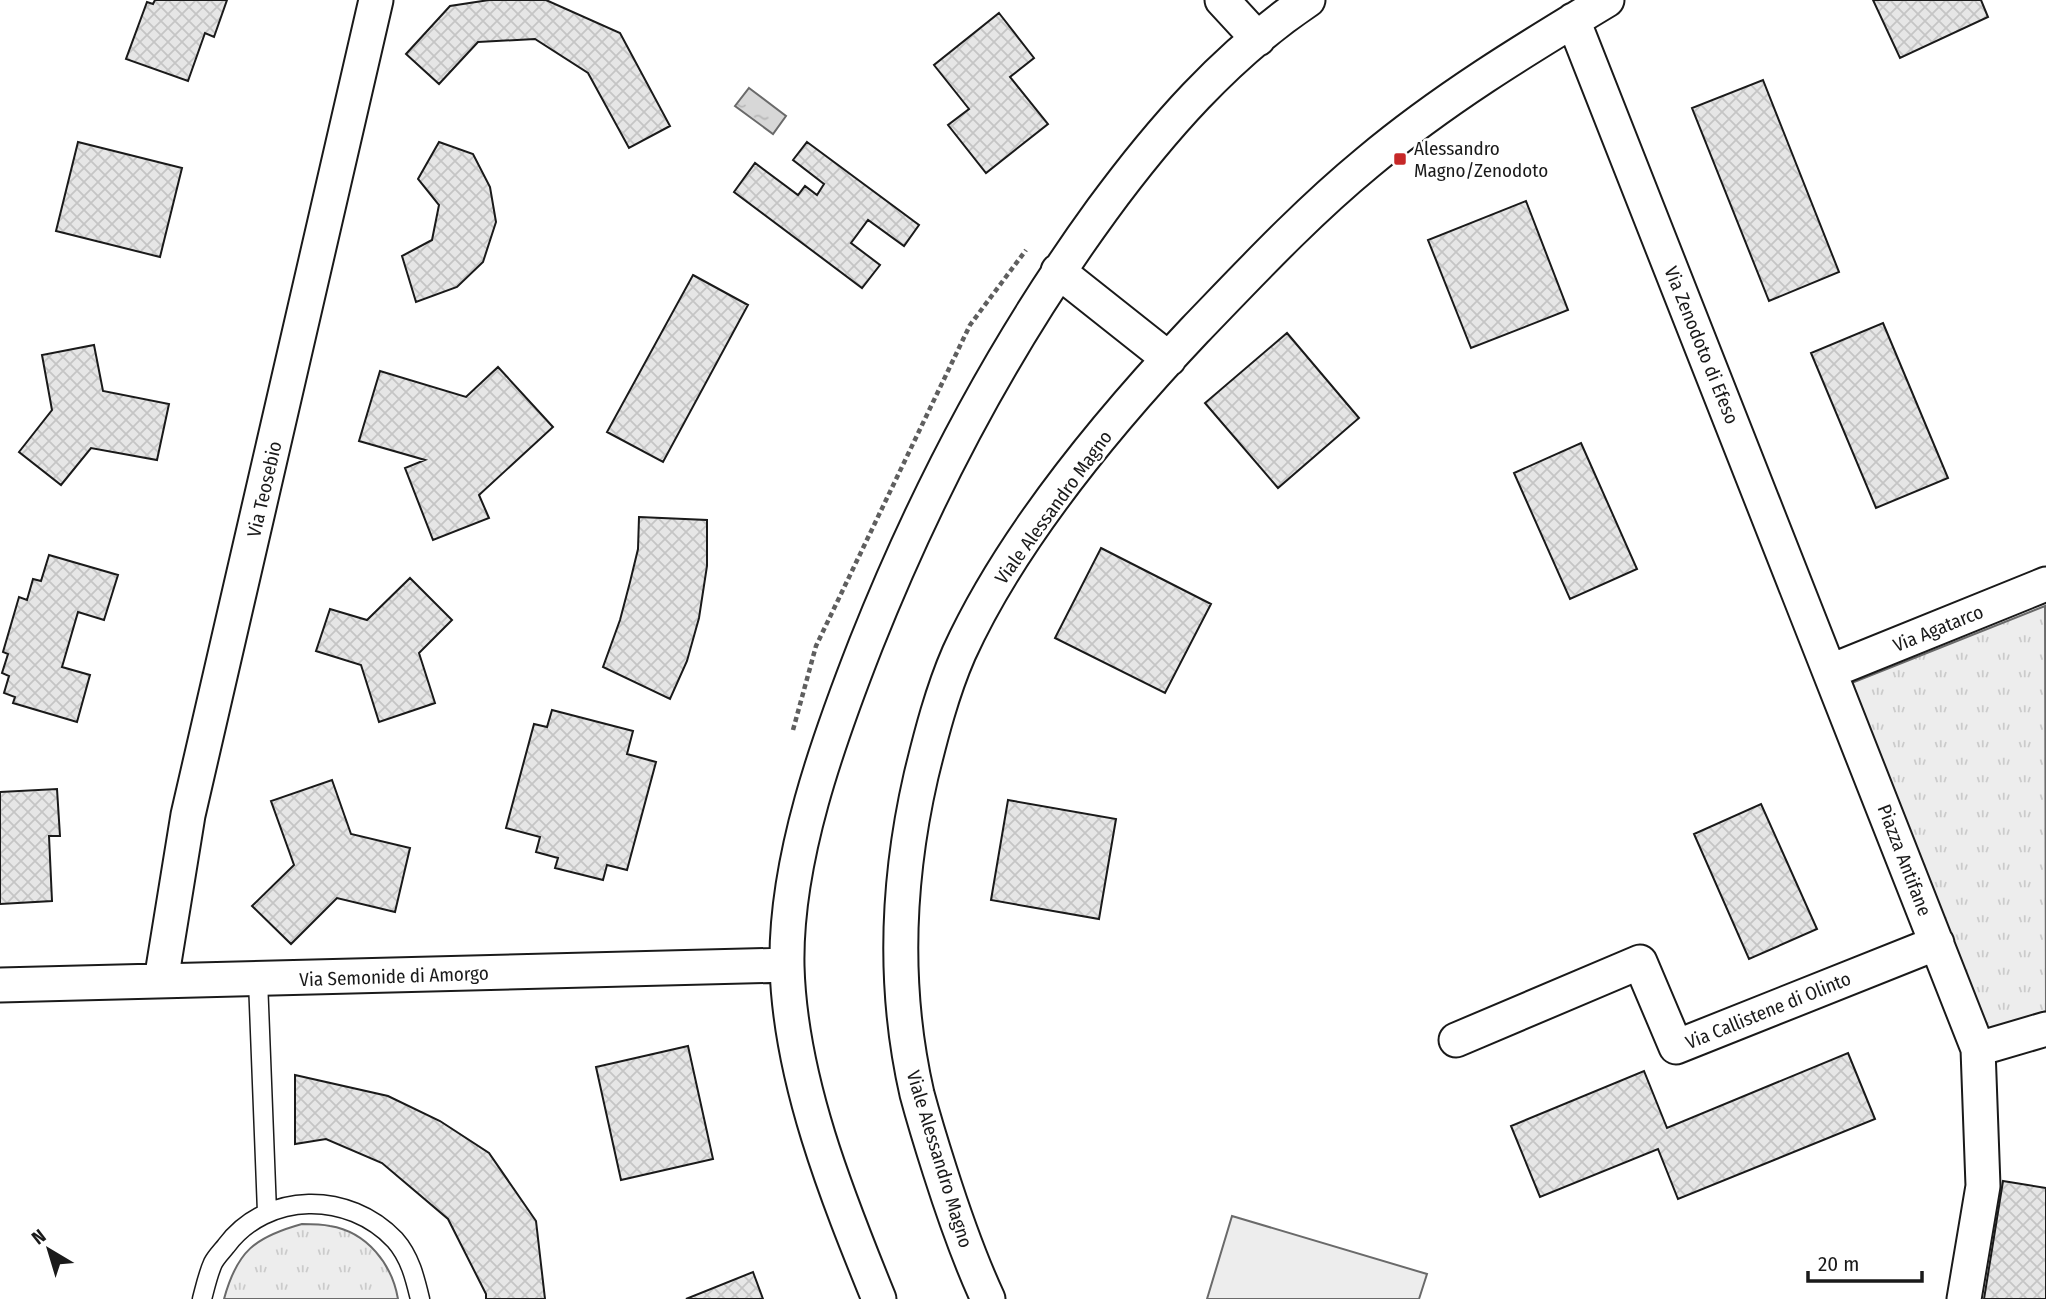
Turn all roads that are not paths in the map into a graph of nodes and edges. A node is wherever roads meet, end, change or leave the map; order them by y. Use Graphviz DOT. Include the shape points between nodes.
graph roads {
  1 [pos="376,0"];
  2 [pos="1222,0"];
  3 [pos="1308,0"];
  4 [pos="1607,0"];
  5 [pos="1573,20"];
  6 [pos="1258,39"];
  7 [pos="1058,271"];
  8 [pos="1169,359"];
  9 [pos="2046,584"];
  10 [pos="1831,671"];
  11 [pos="1937,943"];
  12 [pos="787,965"];
  13 [pos="258,980"];
  14 [pos="161,981"];
  15 [pos="0,985"];
  16 [pos="2046,1029"];
  17 [pos="1456,1040"];
  18 [pos="1978,1049"];
  19 [pos="267,1212"];
  20 [pos="202,1299"];
  21 [pos="420,1299"];
  22 [pos="879,1299"];
  23 [pos="989,1299"];
  24 [pos="1964,1299"];
  1 -- 14 [label="street, Via Teosebio" via="188,816"];
  2 -- 6 [label="street"];
  3 -- 6 [label="street"];
  4 -- 5 [label="street, Viale Alessandro Magno"];
  5 -- 8 [label="street, Viale Alessandro Magno" via="1443,104 1363,166 1292,231"];
  5 -- 10 [label="street, Via Zenodoto di Efeso"];
  6 -- 7 [label="street" via="1177,116"];
  7 -- 8 [label="street"];
  7 -- 12 [label="street" via="995,370 956,444 901,559 851,682 803,839"];
  8 -- 23 [label="street, Viale Alessandro Magno" via="1067,482 987,601 951,673 911,825 900,906 908,1045 939,1167 962,1238"];
  9 -- 10 [label="street, Via Agatarco"];
  10 -- 11 [label="street, Piazza Antifane"];
  11 -- 17 [label="street, Via Callistene di Olinto" via="1676,1047 1640,962"];
  11 -- 18 [label="street, Piazza Antifane"];
  12 -- 13 [label="street, Via Semonide di Amorgo"];
  12 -- 22 [label="street" via="807,1094 848,1222"];
  13 -- 14 [label="street, Via Semonide di Amorgo"];
  13 -- 19 [label="lane"];
  14 -- 15 [label="street, Via Semonide di Amorgo"];
  16 -- 18 [label="street"];
  18 -- 24 [label="street, Piazza Antifane" via="1983,1186"];
  19 -- 20 [label="lane" via="236,1232 213,1262"];
  19 -- 21 [label="lane" via="301,1203 336,1205 370,1218 396,1242 414,1272"];
}
